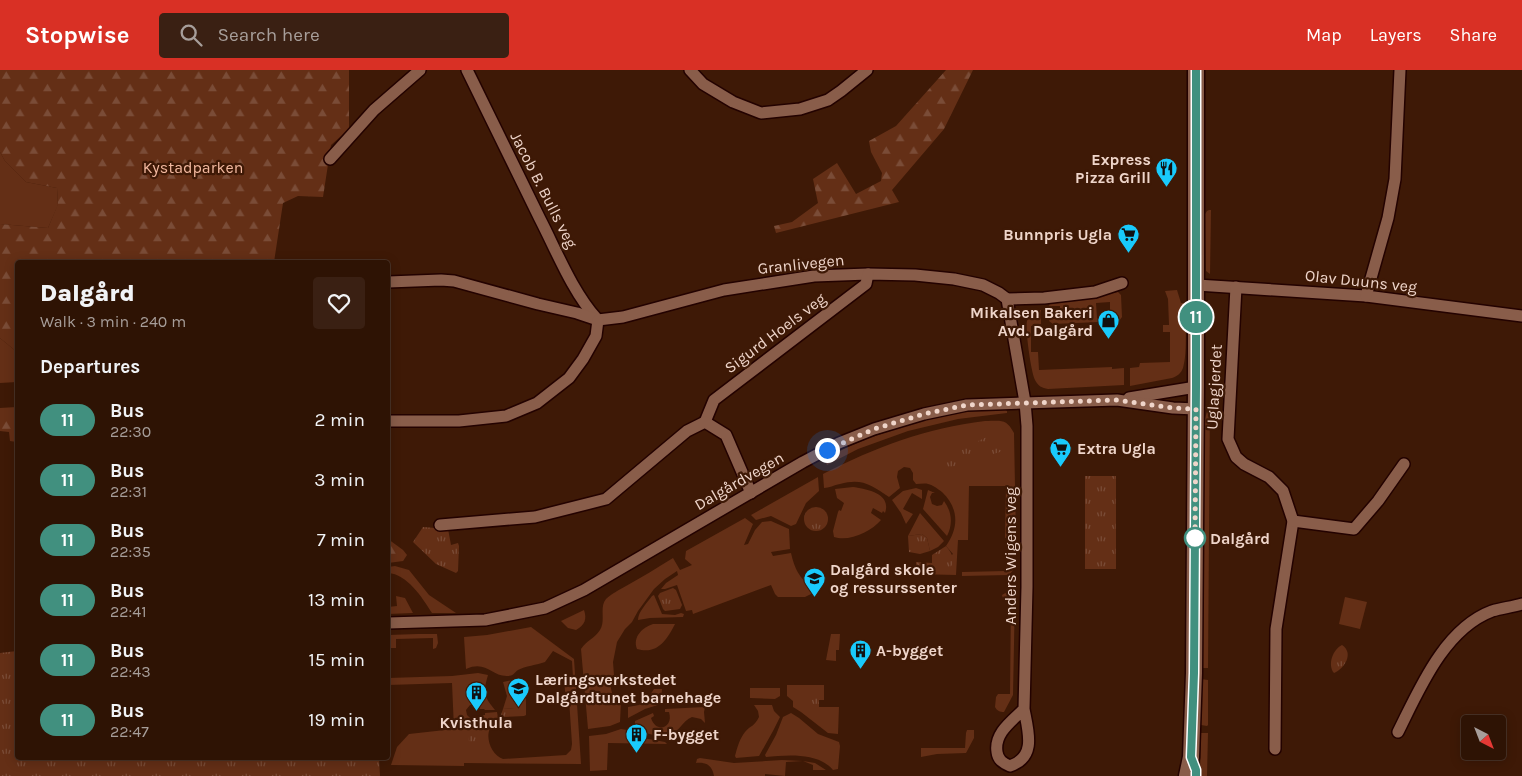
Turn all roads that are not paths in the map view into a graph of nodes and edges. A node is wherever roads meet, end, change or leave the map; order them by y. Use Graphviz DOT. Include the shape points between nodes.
graph roads {
  1 [pos="420,70"];
  2 [pos="467,70"];
  3 [pos="690,70"];
  4 [pos="868,70"];
  5 [pos="1196,70"];
  6 [pos="1400,70"];
  7 [pos="330,159"];
  8 [pos="868,274"];
  9 [pos="390,282"];
  10 [pos="1122,283"];
  11 [pos="1197,285"];
  12 [pos="1236,287"];
  13 [pos="1366,296"];
  14 [pos="1007,299"];
  15 [pos="1522,316"];
  16 [pos="598,320"];
  17 [pos="1196,387"];
  18 [pos="1117,400"];
  19 [pos="1025,402"];
  20 [pos="1196,409"];
  21 [pos="390,421"];
  22 [pos="704,422"];
  23 [pos="1404,464"];
  24 [pos="751,493"];
  25 [pos="1293,521"];
  26 [pos="440,525"];
  27 [pos="1522,604"];
  28 [pos="390,623"];
  29 [pos="1024,709"];
  30 [pos="1398,732"];
  31 [pos="1274,749"];
  32 [pos="1191,757"];
  33 [pos="1011,771"];
  34 [pos="1187,776"];
  35 [pos="1196,776"];
  1 -- 7 [label="street" via="374,110"];
  2 -- 16 [label="street, Jacob B. Bulls veg" via="562,263 585,305"];
  3 -- 4 [label="street" via="703,84 733,102 761,113 800,110 828,100"];
  5 -- 11 [label="street"];
  6 -- 13 [label="street" via="1395,179 1388,218"];
  8 -- 14 [label="street, Granlivegen" via="915,274 954,279 983,285"];
  8 -- 16 [label="street, Granlivegen" via="814,276 724,290 623,318"];
  8 -- 22 [label="street, Sigurd Hoels veg" via="866,284 714,400"];
  9 -- 16 [label="street, Granlivegen" via="454,282"];
  10 -- 14 [label="street" via="1095,292"];
  11 -- 12 [label="street, Olav Duuns veg"];
  11 -- 17 [label="street"];
  12 -- 13 [label="street, Olav Duuns veg"];
  12 -- 25 [label="street, Uglagjerdet" via="1228,439 1236,457 1269,477 1283,491"];
  13 -- 15 [label="street, Olav Duuns veg"];
  14 -- 19 [label="street"];
  16 -- 21 [label="street" via="596,336 583,359 569,378 537,403 506,416 459,421"];
  17 -- 18 [label="street, Dalgårdvegen"];
  17 -- 20 [label="street"];
  18 -- 19 [label="street, Dalgårdvegen"];
  18 -- 20 [label="street, Dalgårdvegen"];
  19 -- 24 [label="street, Dalgårdvegen" via="967,405 874,429 839,443"];
  19 -- 29 [label="street, Anders Wigens veg" via="1027,587"];
  20 -- 32 [label="street"];
  22 -- 24 [label="street" via="726,435"];
  22 -- 26 [label="street" via="687,431 606,499 535,517"];
  23 -- 25 [label="street" via="1354,529"];
  24 -- 28 [label="street, Dalgårdvegen" via="584,590 545,608 485,620"];
  25 -- 31 [label="street, Uglagjerdet" via="1276,629"];
  27 -- 30 [label="street" via="1474,621 1447,644 1420,686"];
  29 -- 33 [label="street, Anders Wigens veg" via="1028,750"];
  29 -- 33 [label="street, Anders Wigens veg" via="997,740 998,758"];
  32 -- 34 [label="street"];
  32 -- 35 [label="street"];
}
